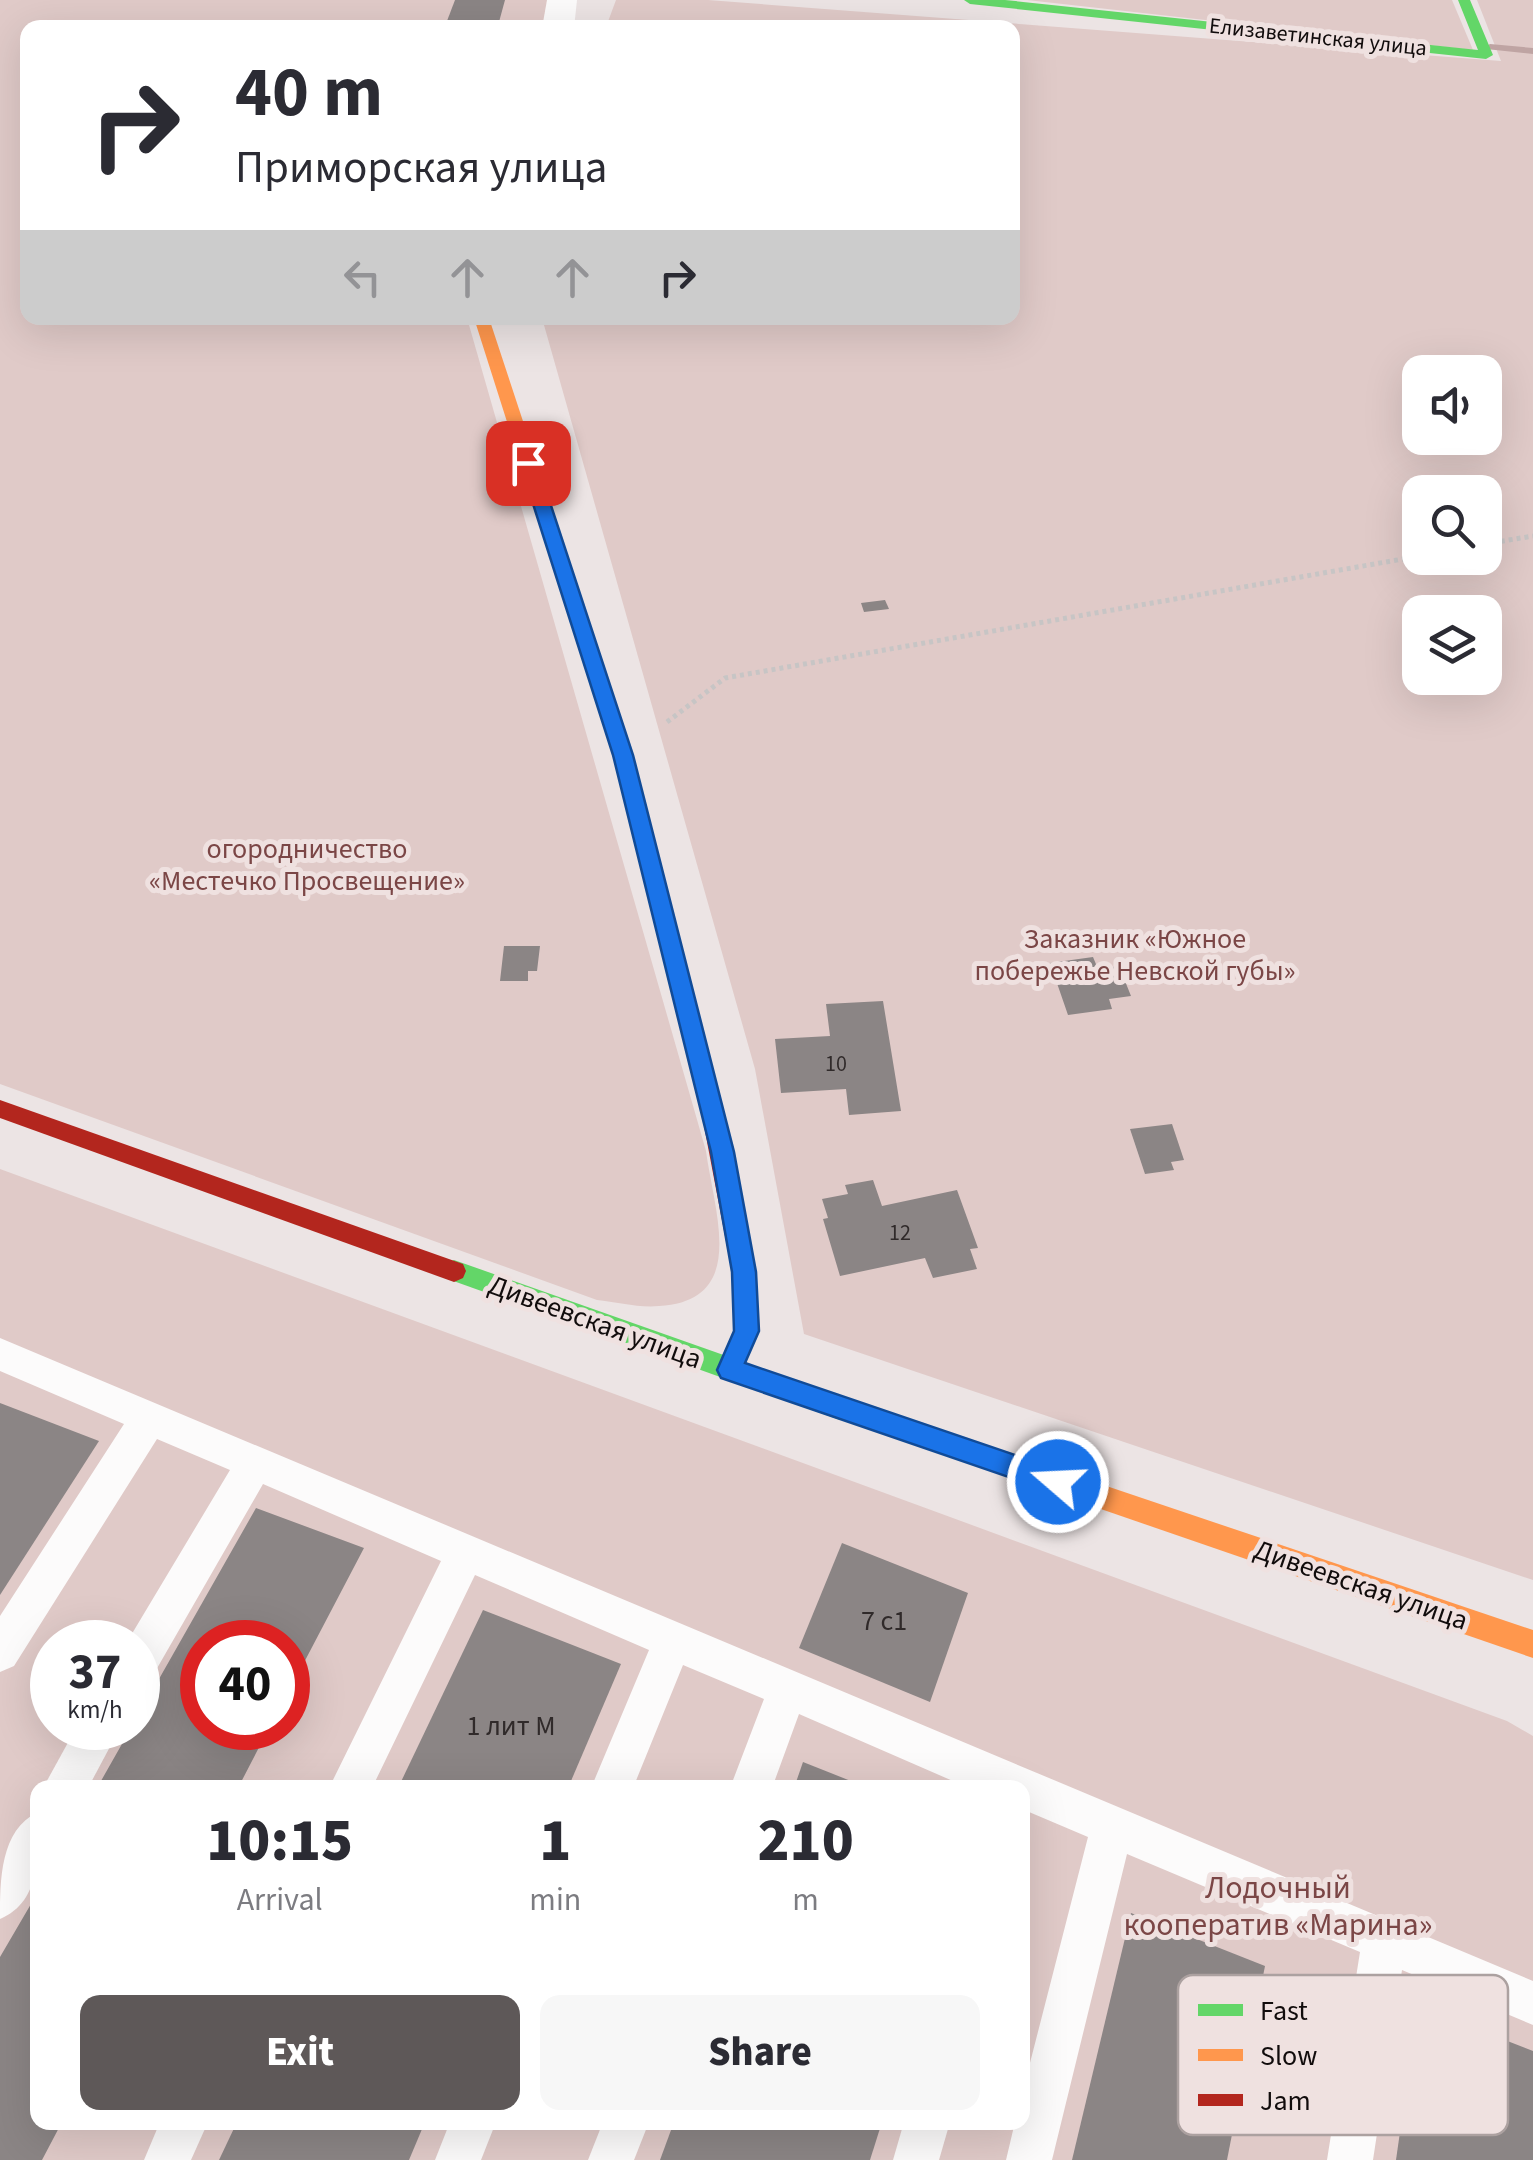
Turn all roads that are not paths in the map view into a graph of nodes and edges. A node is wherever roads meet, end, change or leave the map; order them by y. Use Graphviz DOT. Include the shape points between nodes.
graph roads {
  1 [pos="970,0"];
  2 [pos="1464,0"];
  3 [pos="482,325"];
  4 [pos="0,1109"];
  5 [pos="0,1354"];
  6 [pos="730,1370"];
  7 [pos="150,1416"];
  8 [pos="256,1461"];
  9 [pos="467,1550"];
  10 [pos="160,1625"];
  11 [pos="674,1638"];
  12 [pos="1533,1644"];
  13 [pos="0,1652"];
  14 [pos="788,1688"];
  15 [pos="86,1750"];
  16 [pos="69,1780"];
  17 [pos="354,1780"];
  18 [pos="615,1780"];
  19 [pos="754,1780"];
  20 [pos="1002,1780"];
  21 [pos="1030,1792"];
  22 [pos="1112,1827"];
  23 [pos="30,1846"];
  24 [pos="0,1896"];
  25 [pos="1384,1941"];
  26 [pos="1379,1975"];
  27 [pos="1466,1975"];
  28 [pos="1508,1993"];
  29 [pos="1533,2003"];
  30 [pos="181,2130"];
  31 [pos="470,2130"];
  32 [pos="623,2130"];
  33 [pos="924,2130"];
  34 [pos="1354,2135"];
  35 [pos="166,2160"];
  36 [pos="458,2160"];
  37 [pos="612,2160"];
  38 [pos="916,2160"];
  39 [pos="1029,2160"];
  40 [pos="1350,2160"];
  1 -- 2 [label="street, Елизаветинская улица" via="1486,55"];
  3 -- 6 [label="street" via="623,755 722,1152 744,1272 746,1331"];
  4 -- 6 [label="street, Дивеевская улица"];
  5 -- 7 [label="lane"];
  6 -- 12 [label="street, Дивеевская улица"];
  7 -- 8 [label="lane"];
  7 -- 13 [label="lane"];
  8 -- 9 [label="lane"];
  8 -- 10 [label="lane"];
  9 -- 11 [label="lane"];
  9 -- 17 [label="lane"];
  11 -- 14 [label="lane"];
  11 -- 18 [label="lane"];
  14 -- 19 [label="lane"];
  14 -- 20 [label="lane"];
  15 -- 16 [label="lane"];
  21 -- 22 [label="lane"];
  22 -- 25 [label="lane"];
  22 -- 39 [label="lane"];
  23 -- 24 [label="lane"];
  25 -- 26 [label="lane"];
  25 -- 27 [label="lane"];
  28 -- 29 [label="lane"];
  30 -- 35 [label="lane"];
  31 -- 36 [label="lane"];
  32 -- 37 [label="lane"];
  33 -- 38 [label="lane"];
  34 -- 40 [label="lane"];
}
